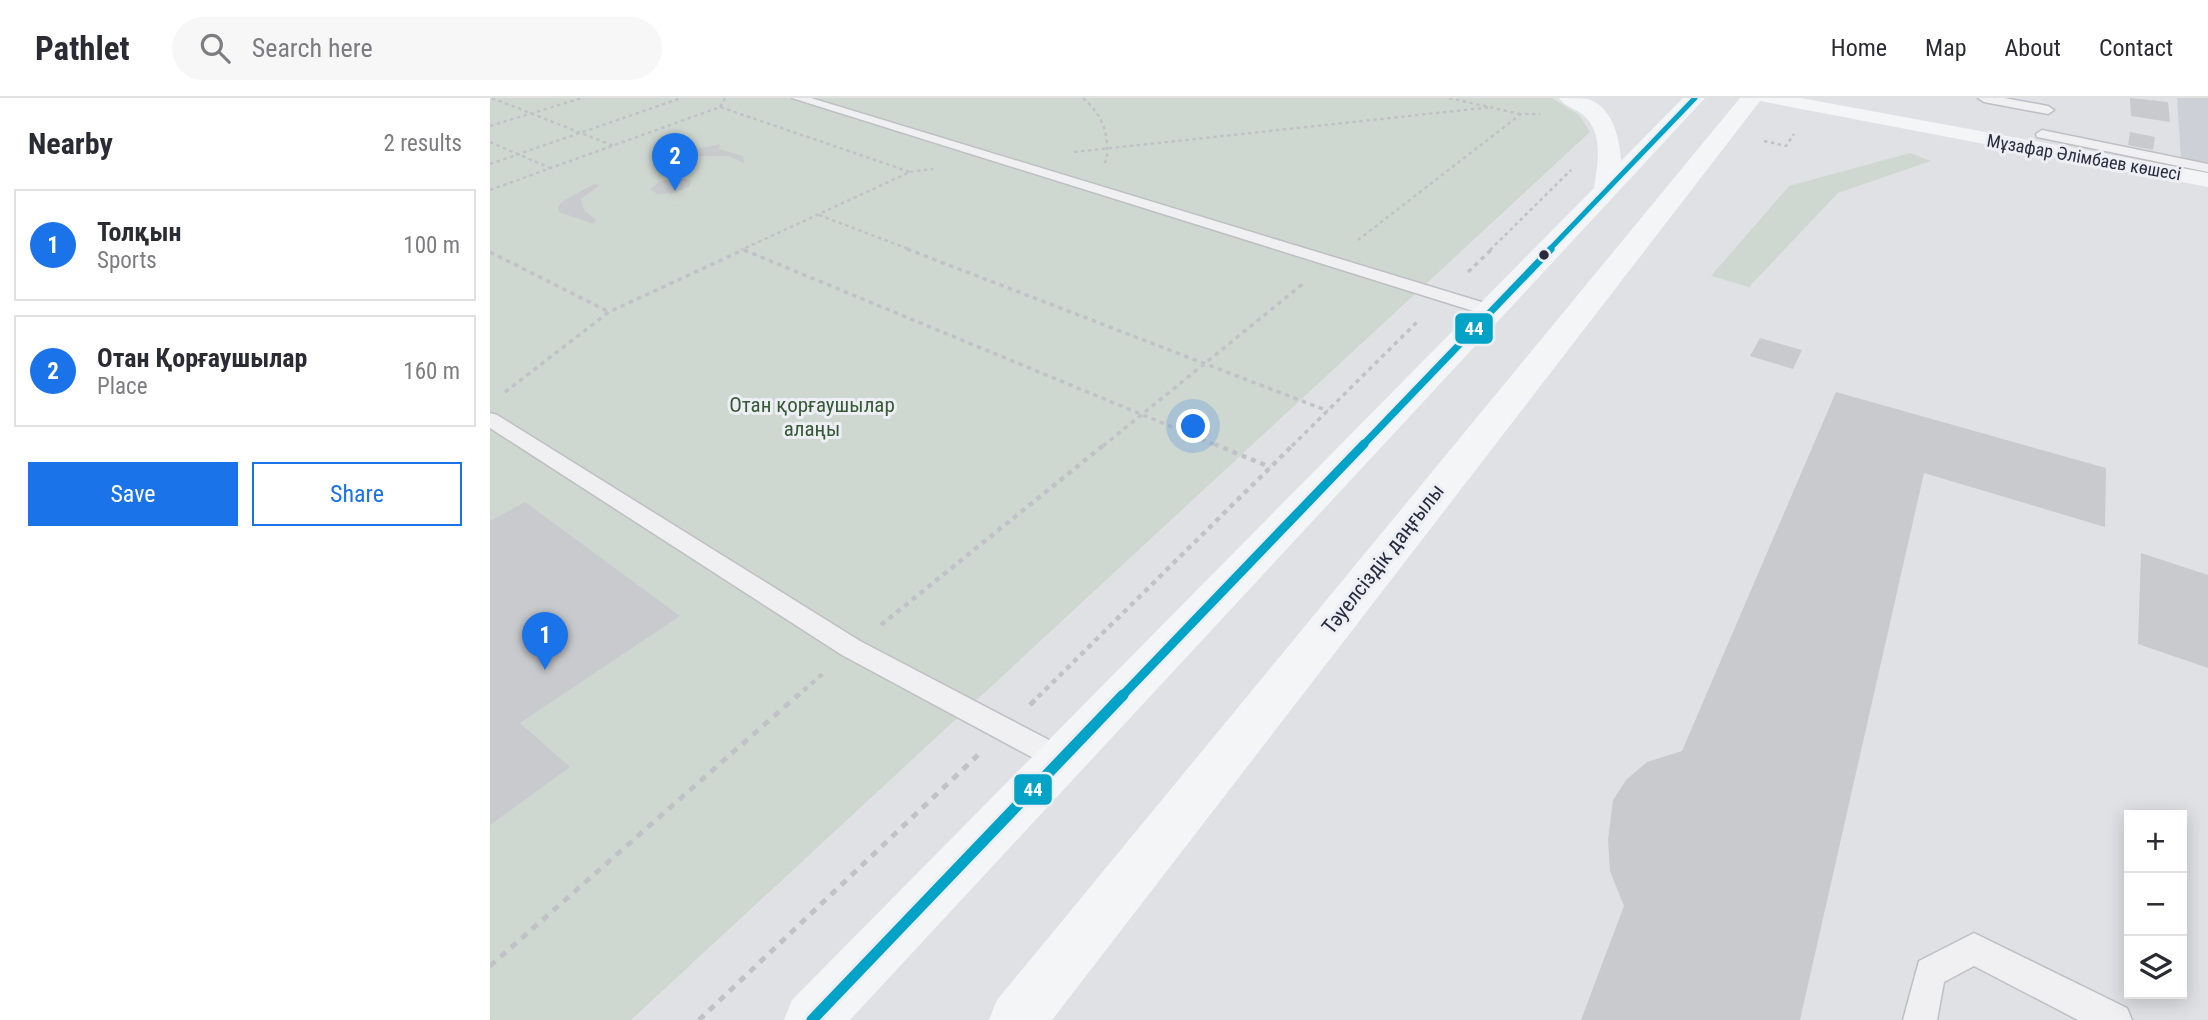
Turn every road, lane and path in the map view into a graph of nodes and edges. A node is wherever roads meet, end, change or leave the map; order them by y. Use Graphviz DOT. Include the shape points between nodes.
graph roads {
  1 [pos="492,98"];
  2 [pos="582,98"];
  3 [pos="681,98"];
  4 [pos="725,98"];
  5 [pos="798,98"];
  6 [pos="1083,98"];
  7 [pos="1449,98"];
  8 [pos="1569,98"];
  9 [pos="1693,98"];
  10 [pos="1984,98"];
  11 [pos="1754,102"];
  12 [pos="2049,104"];
  13 [pos="720,107"];
  14 [pos="1492,107"];
  15 [pos="1593,112"];
  16 [pos="532,114"];
  17 [pos="1521,114"];
  18 [pos="490,126"];
  19 [pos="581,133"];
  20 [pos="1794,134"];
  21 [pos="1764,141"];
  22 [pos="490,142"];
  23 [pos="2046,142"];
  24 [pos="614,146"];
  25 [pos="1107,148"];
  26 [pos="1068,153"];
  27 [pos="520,154"];
  28 [pos="490,164"];
  29 [pos="2208,167"];
  30 [pos="551,168"];
  31 [pos="1572,168"];
  32 [pos="936,169"];
  33 [pos="909,172"];
  34 [pos="2208,180"];
  35 [pos="1087,186"];
  36 [pos="490,190"];
  37 [pos="1606,191"];
  38 [pos="817,215"];
  39 [pos="743,249"];
  40 [pos="490,252"];
  41 [pos="1331,261"];
  42 [pos="1444,296"];
  43 [pos="1492,311"];
  44 [pos="609,312"];
  45 [pos="1203,365"];
  46 [pos="501,394"];
  47 [pos="1328,411"];
  48 [pos="1141,415"];
  49 [pos="490,419"];
  50 [pos="1270,467"];
  51 [pos="851,648"];
  52 [pos="1005,730"];
  53 [pos="1062,760"];
  54 [pos="490,966"];
  55 [pos="699,1020"];
  56 [pos="812,1020"];
  57 [pos="1017,1020"];
  58 [pos="1920,1020"];
  59 [pos="2115,1020"];
  1 -- 16 [label="path"];
  2 -- 16 [label="path"];
  3 -- 19 [label="path"];
  4 -- 13 [label="path"];
  5 -- 35 [label="lane"];
  6 -- 25 [label="path" via="1107,125"];
  7 -- 14 [label="path"];
  8 -- 15 [label="main road"];
  9 -- 11 [label="main road, Мұзафар Әлімбаев көшесі"];
  9 -- 37 [label="main road"];
  10 -- 12 [label="lane"];
  11 -- 23 [label="main road, Мұзафар Әлімбаев көшесі" via="1808,115"];
  11 -- 57 [label="main road, Тәуелсіздік даңғылы"];
  12 -- 23 [label="lane"];
  13 -- 24 [label="path"];
  13 -- 33 [label="path"];
  14 -- 17 [label="path"];
  14 -- 25 [label="path"];
  15 -- 17 [label="path"];
  15 -- 37 [label="main road" via="1610,139"];
  16 -- 18 [label="path"];
  16 -- 19 [label="path"];
  17 -- 41 [label="path"];
  19 -- 24 [label="path"];
  19 -- 27 [label="path"];
  20 -- 21 [label="path" via="1786,146"];
  22 -- 27 [label="path"];
  23 -- 29 [label="lane"];
  23 -- 34 [label="main road, Мұзафар Әлімбаев көшесі"];
  24 -- 30 [label="path"];
  25 -- 26 [label="path"];
  25 -- 35 [label="path" via="1107,160"];
  27 -- 28 [label="path"];
  27 -- 30 [label="path"];
  30 -- 36 [label="path"];
  31 -- 42 [label="path"];
  32 -- 33 [label="path"];
  33 -- 38 [label="path"];
  35 -- 41 [label="lane"];
  37 -- 43 [label="main road"];
  38 -- 39 [label="path"];
  38 -- 45 [label="path"];
  39 -- 44 [label="path"];
  39 -- 48 [label="path"];
  40 -- 44 [label="path"];
  41 -- 42 [label="lane"];
  41 -- 45 [label="path"];
  42 -- 43 [label="lane"];
  42 -- 47 [label="path"];
  43 -- 53 [label="main road"];
  44 -- 46 [label="path"];
  45 -- 47 [label="path"];
  45 -- 48 [label="path"];
  47 -- 50 [label="path"];
  48 -- 50 [label="path"];
  48 -- 51 [label="path"];
  49 -- 51 [label="lane"];
  50 -- 52 [label="path"];
  51 -- 52 [label="lane"];
  51 -- 54 [label="path"];
  52 -- 53 [label="lane"];
  52 -- 55 [label="path"];
  53 -- 56 [label="main road"];
  58 -- 59 [label="lane" via="1930,972 1974,949"];
}
